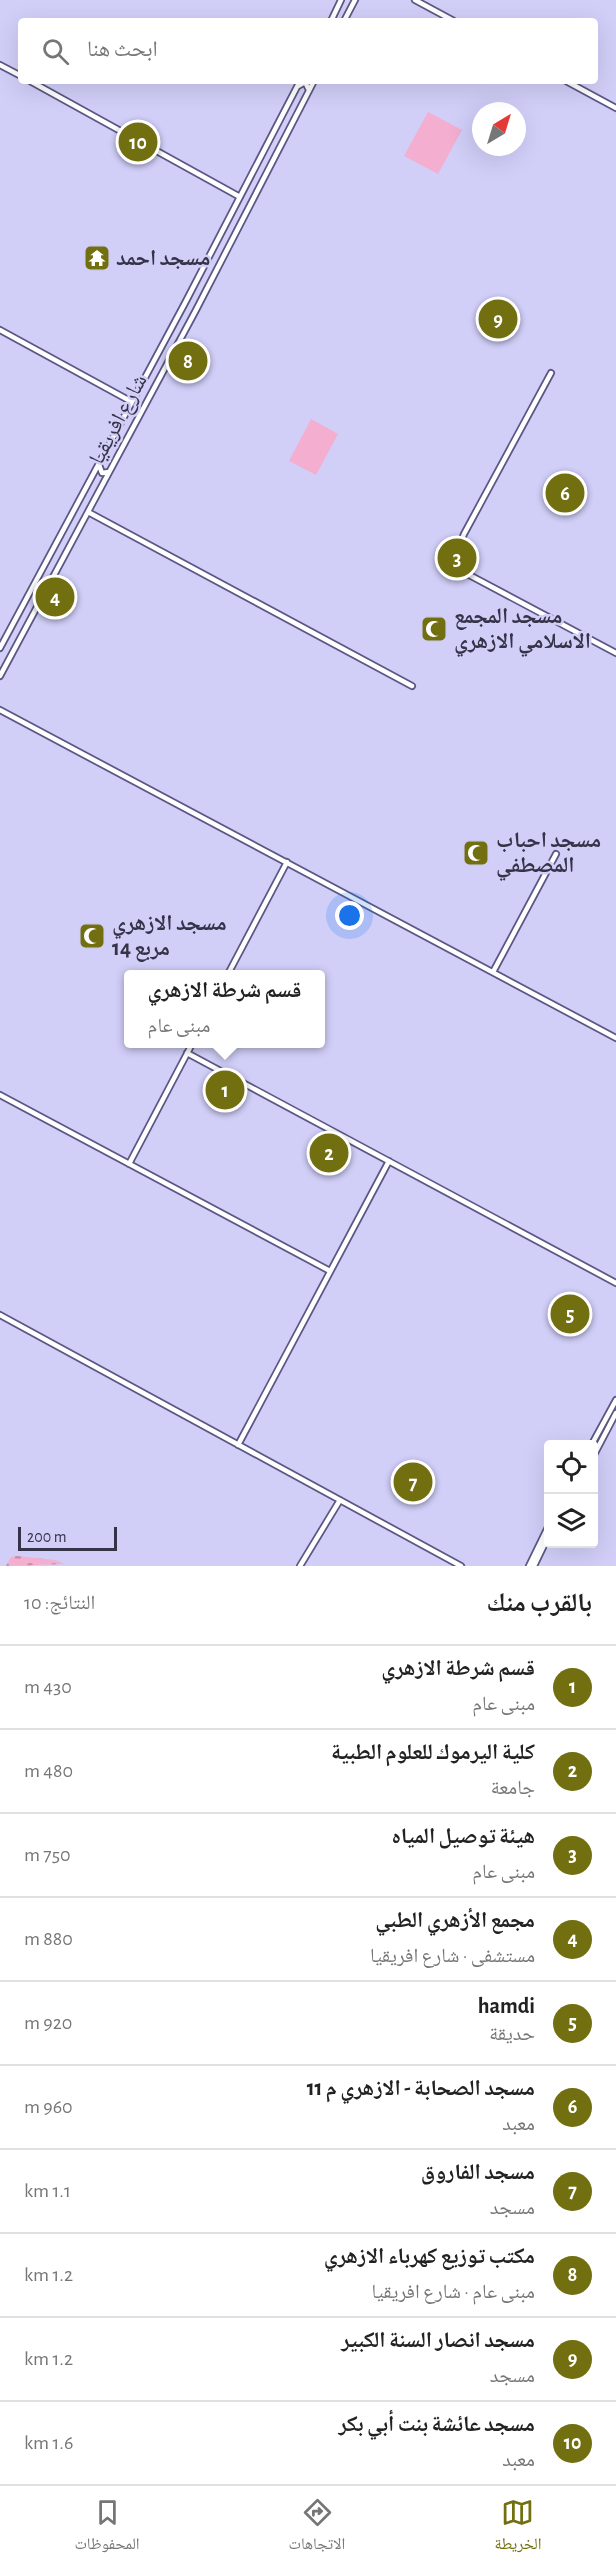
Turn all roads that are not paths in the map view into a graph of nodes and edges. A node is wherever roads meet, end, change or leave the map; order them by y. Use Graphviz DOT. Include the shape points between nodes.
graph roads {
  1 [pos="341,0"];
  2 [pos="355,0"];
  3 [pos="415,0"];
  4 [pos="332,18"];
  5 [pos="346,18"];
  6 [pos="448,18"];
  7 [pos="0,64"];
  8 [pos="18,74"];
  9 [pos="35,84"];
  10 [pos="297,84"];
  11 [pos="306,84"];
  12 [pos="312,84"];
  13 [pos="572,84"];
  14 [pos="309,90"];
  15 [pos="616,108"];
  16 [pos="240,197"];
  17 [pos="185,303"];
  18 [pos="196,310"];
  19 [pos="175,322"];
  20 [pos="187,327"];
  21 [pos="0,330"];
  22 [pos="551,373"];
  23 [pos="132,402"];
  24 [pos="99,465"];
  25 [pos="109,472"];
  26 [pos="88,512"];
  27 [pos="0,648"];
  28 [pos="616,653"];
  29 [pos="0,676"];
  30 [pos="412,686"];
  31 [pos="0,710"];
  32 [pos="556,854"];
  33 [pos="287,862"];
  34 [pos="231,970"];
  35 [pos="493,972"];
  36 [pos="616,1038"];
  37 [pos="190,1048"];
  38 [pos="187,1053"];
  39 [pos="0,1095"];
  40 [pos="389,1161"];
  41 [pos="129,1164"];
  42 [pos="330,1271"];
  43 [pos="616,1283"];
  44 [pos="0,1315"];
  45 [pos="616,1400"];
  46 [pos="616,1413"];
  47 [pos="594,1440"];
  48 [pos="238,1445"];
  49 [pos="598,1447"];
  50 [pos="340,1500"];
  51 [pos="544,1537"];
  52 [pos="544,1547"];
  53 [pos="300,1566"];
  54 [pos="461,1566"];
  55 [pos="529,1566"];
  56 [pos="534,1566"];
  1 -- 4 [label="street"];
  2 -- 5 [label="street"];
  3 -- 6 [label="street"];
  7 -- 8 [label="street"];
  9 -- 16 [label="street"];
  10 -- 16 [label="street, شارع افريقيا"];
  11 -- 14 [label="street"];
  12 -- 14 [label="street, شارع افريقيا"];
  13 -- 15 [label="street"];
  14 -- 18 [label="street, شارع افريقيا"];
  16 -- 17 [label="street, شارع افريقيا"];
  17 -- 18 [label="street" via="189,310"];
  17 -- 19 [label="street, شارع افريقيا"];
  18 -- 20 [label="street, شارع افريقيا"];
  19 -- 20 [label="street" via="182,319"];
  19 -- 23 [label="street, شارع افريقيا"];
  20 -- 25 [label="street, شارع افريقيا"];
  21 -- 23 [label="street"];
  22 -- 28 [label="street" via="464,534 453,562 458,569"];
  23 -- 24 [label="street, شارع افريقيا"];
  24 -- 25 [label="street" via="102,473"];
  24 -- 27 [label="street, شارع افريقيا"];
  25 -- 26 [label="street, شارع افريقيا"];
  26 -- 29 [label="street, شارع افريقيا"];
  26 -- 30 [label="street"];
  31 -- 33 [label="street"];
  32 -- 35 [label="street"];
  33 -- 34 [label="street"];
  33 -- 35 [label="street"];
  35 -- 36 [label="street"];
  37 -- 38 [label="street"];
  38 -- 40 [label="street"];
  38 -- 41 [label="street"];
  39 -- 41 [label="street"];
  40 -- 42 [label="street"];
  40 -- 43 [label="street"];
  41 -- 42 [label="street"];
  42 -- 48 [label="street"];
  44 -- 48 [label="street"];
  45 -- 47 [label="street"];
  46 -- 49 [label="street"];
  48 -- 50 [label="street"];
  50 -- 53 [label="street"];
  50 -- 54 [label="street"];
  51 -- 55 [label="street"];
  52 -- 56 [label="street"];
}
